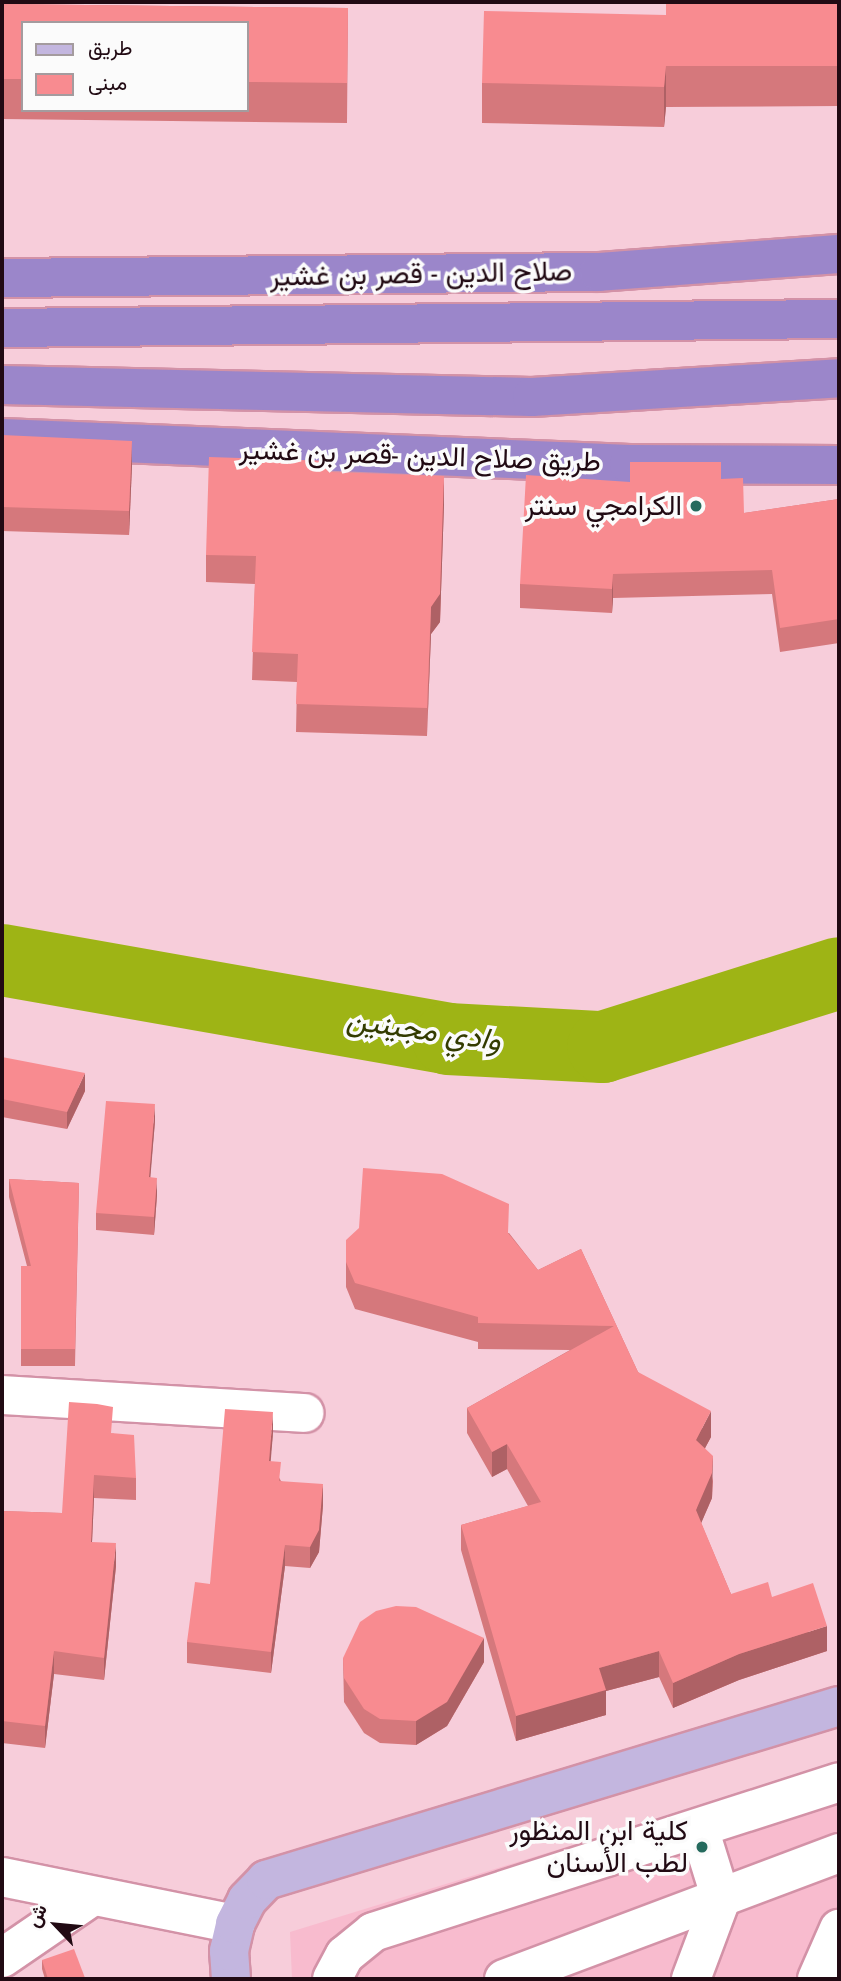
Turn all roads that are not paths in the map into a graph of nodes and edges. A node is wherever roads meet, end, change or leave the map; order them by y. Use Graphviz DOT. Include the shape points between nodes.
graph roads {
  1 [pos="839,254"];
  2 [pos="2,278"];
  3 [pos="839,318"];
  4 [pos="2,328"];
  5 [pos="839,378"];
  6 [pos="2,385"];
  7 [pos="2,438"];
  8 [pos="839,465"];
  9 [pos="2,1395"];
  10 [pos="304,1413"];
  11 [pos="839,1706"];
  12 [pos="839,1782"];
  13 [pos="699,1828"];
  14 [pos="839,1853"];
  15 [pos="2,1877"];
  16 [pos="91,1897"];
  17 [pos="721,1899"];
  18 [pos="235,1924"];
  19 [pos="839,1929"];
  20 [pos="2,1958"];
  21 [pos="231,1979"];
  22 [pos="332,1979"];
  23 [pos="504,1979"];
  24 [pos="691,1979"];
  25 [pos="817,1979"];
  1 -- 2 [label="highway, صلاح الدين - قصر بن غشير" via="599,272"];
  3 -- 4 [label="highway"];
  5 -- 6 [label="highway" via="532,397"];
  7 -- 8 [label="highway, طريق صلاح الدين -قصر بن غشير" via="629,464"];
  9 -- 10 [label="street"];
  11 -- 18 [label="main road" via="266,1880 247,1900"];
  12 -- 13 [label="street"];
  13 -- 17 [label="street"];
  13 -- 22 [label="street" via="373,1932 345,1955"];
  14 -- 17 [label="street"];
  15 -- 16 [label="street"];
  16 -- 18 [label="street"];
  16 -- 20 [label="street"];
  17 -- 23 [label="street"];
  17 -- 24 [label="street"];
  18 -- 21 [label="main road" via="229,1951"];
  19 -- 25 [label="street"];
}
